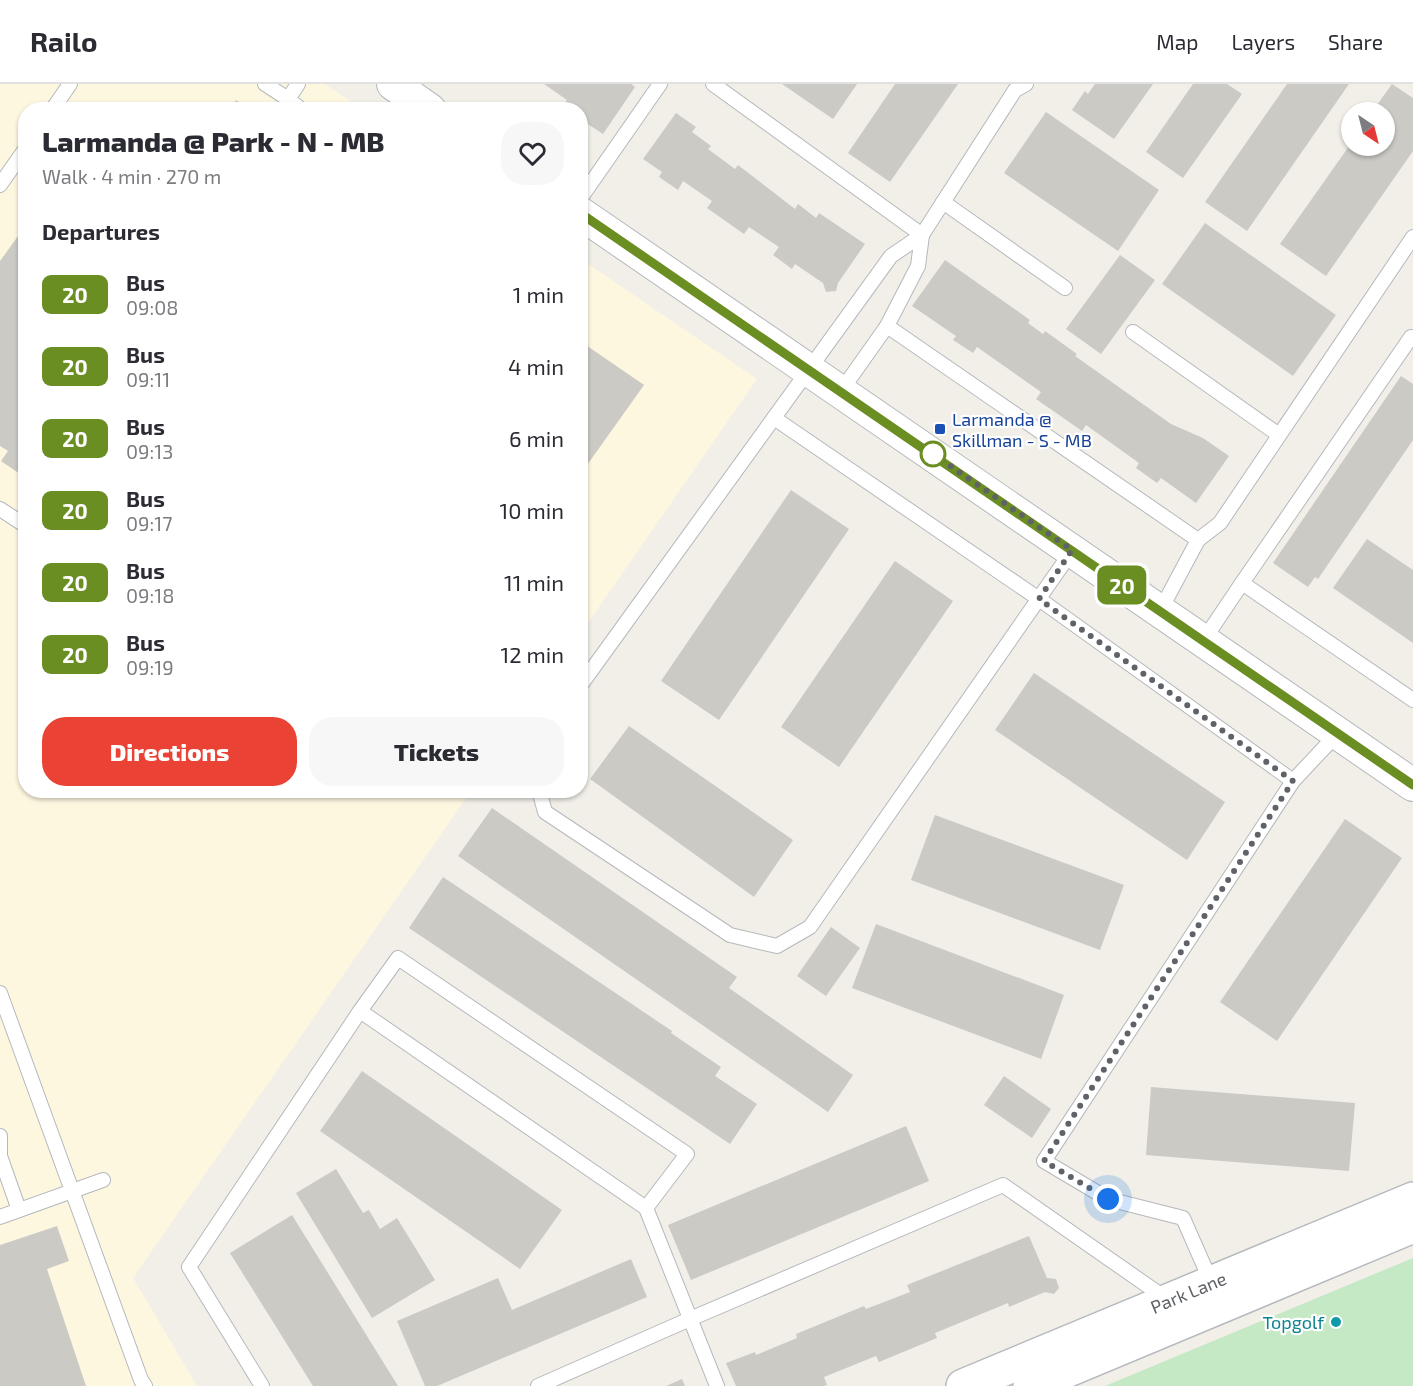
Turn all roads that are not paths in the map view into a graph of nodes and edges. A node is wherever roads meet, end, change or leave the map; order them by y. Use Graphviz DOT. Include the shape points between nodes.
graph roads {
  1 [pos="70,84"];
  2 [pos="265,84"];
  3 [pos="298,84"];
  4 [pos="393,84"];
  5 [pos="660,84"];
  6 [pos="713,84"];
  7 [pos="1019,86"];
  8 [pos="288,99"];
  9 [pos="58,102"];
  10 [pos="292,102"];
  11 [pos="419,102"];
  12 [pos="18,159"];
  13 [pos="0,185"];
  14 [pos="588,188"];
  15 [pos="943,202"];
  16 [pos="588,218"];
  17 [pos="922,235"];
  18 [pos="1413,237"];
  19 [pos="1065,288"];
  20 [pos="887,326"];
  21 [pos="1133,332"];
  22 [pos="1412,336"];
  23 [pos="809,370"];
  24 [pos="841,392"];
  25 [pos="774,418"];
  26 [pos="1279,435"];
  27 [pos="0,509"];
  28 [pos="18,521"];
  29 [pos="1198,540"];
  30 [pos="1072,550"];
  31 [pos="1242,583"];
  32 [pos="1039,599"];
  33 [pos="1160,611"];
  34 [pos="1203,641"];
  35 [pos="588,675"];
  36 [pos="1413,700"];
  37 [pos="1338,733"];
  38 [pos="1293,781"];
  39 [pos="1413,785"];
  40 [pos="541,798"];
  41 [pos="0,993"];
  42 [pos="360,1011"];
  43 [pos="0,1136"];
  44 [pos="0,1156"];
  45 [pos="103,1180"];
  46 [pos="73,1190"];
  47 [pos="1413,1199"];
  48 [pos="646,1208"];
  49 [pos="19,1210"];
  50 [pos="0,1217"];
  51 [pos="1413,1226"];
  52 [pos="1212,1284"];
  53 [pos="1170,1301"];
  54 [pos="690,1319"];
  55 [pos="145,1386"];
  56 [pos="262,1386"];
  57 [pos="538,1386"];
  58 [pos="717,1386"];
  59 [pos="963,1386"];
  60 [pos="1030,1386"];
  1 -- 9 [label="lane"];
  2 -- 8 [label="lane"];
  3 -- 8 [label="lane"];
  4 -- 11 [label="street"];
  5 -- 14 [label="lane"];
  6 -- 17 [label="lane"];
  7 -- 15 [label="lane"];
  8 -- 10 [label="lane"];
  12 -- 13 [label="lane"];
  15 -- 17 [label="lane"];
  15 -- 19 [label="lane"];
  16 -- 23 [label="street"];
  17 -- 20 [label="lane" via="918,266"];
  17 -- 23 [label="lane" via="891,256"];
  18 -- 26 [label="lane"];
  20 -- 24 [label="lane"];
  20 -- 29 [label="lane"];
  21 -- 26 [label="lane"];
  22 -- 31 [label="lane"];
  23 -- 24 [label="street"];
  23 -- 25 [label="lane"];
  24 -- 30 [label="street"];
  25 -- 32 [label="lane"];
  25 -- 35 [label="lane"];
  26 -- 29 [label="lane" via="1220,523"];
  27 -- 28 [label="lane"];
  29 -- 33 [label="lane"];
  30 -- 32 [label="lane"];
  30 -- 33 [label="street"];
  31 -- 34 [label="lane"];
  31 -- 36 [label="lane"];
  32 -- 38 [label="lane"];
  32 -- 40 [label="lane" via="810,927 777,946 730,936 545,812"];
  33 -- 34 [label="street"];
  34 -- 37 [label="street"];
  37 -- 38 [label="lane"];
  37 -- 39 [label="street"];
  38 -- 52 [label="lane" via="1044,1161 1108,1199 1183,1218"];
  41 -- 46 [label="lane"];
  42 -- 48 [label="lane"];
  42 -- 48 [label="lane" via="398,958 687,1154"];
  42 -- 56 [label="lane" via="189,1267"];
  43 -- 44 [label="lane"];
  44 -- 49 [label="lane"];
  45 -- 46 [label="lane"];
  46 -- 49 [label="lane"];
  46 -- 55 [label="lane"];
  47 -- 52 [label="main road, Park Lane"];
  48 -- 54 [label="lane"];
  49 -- 50 [label="lane"];
  51 -- 60 [label="main road, Park Lane"];
  52 -- 53 [label="main road, Park Lane"];
  53 -- 54 [label="lane" via="1003,1185"];
  53 -- 59 [label="main road, Park Lane"];
  54 -- 57 [label="lane"];
  54 -- 58 [label="lane"];
}
